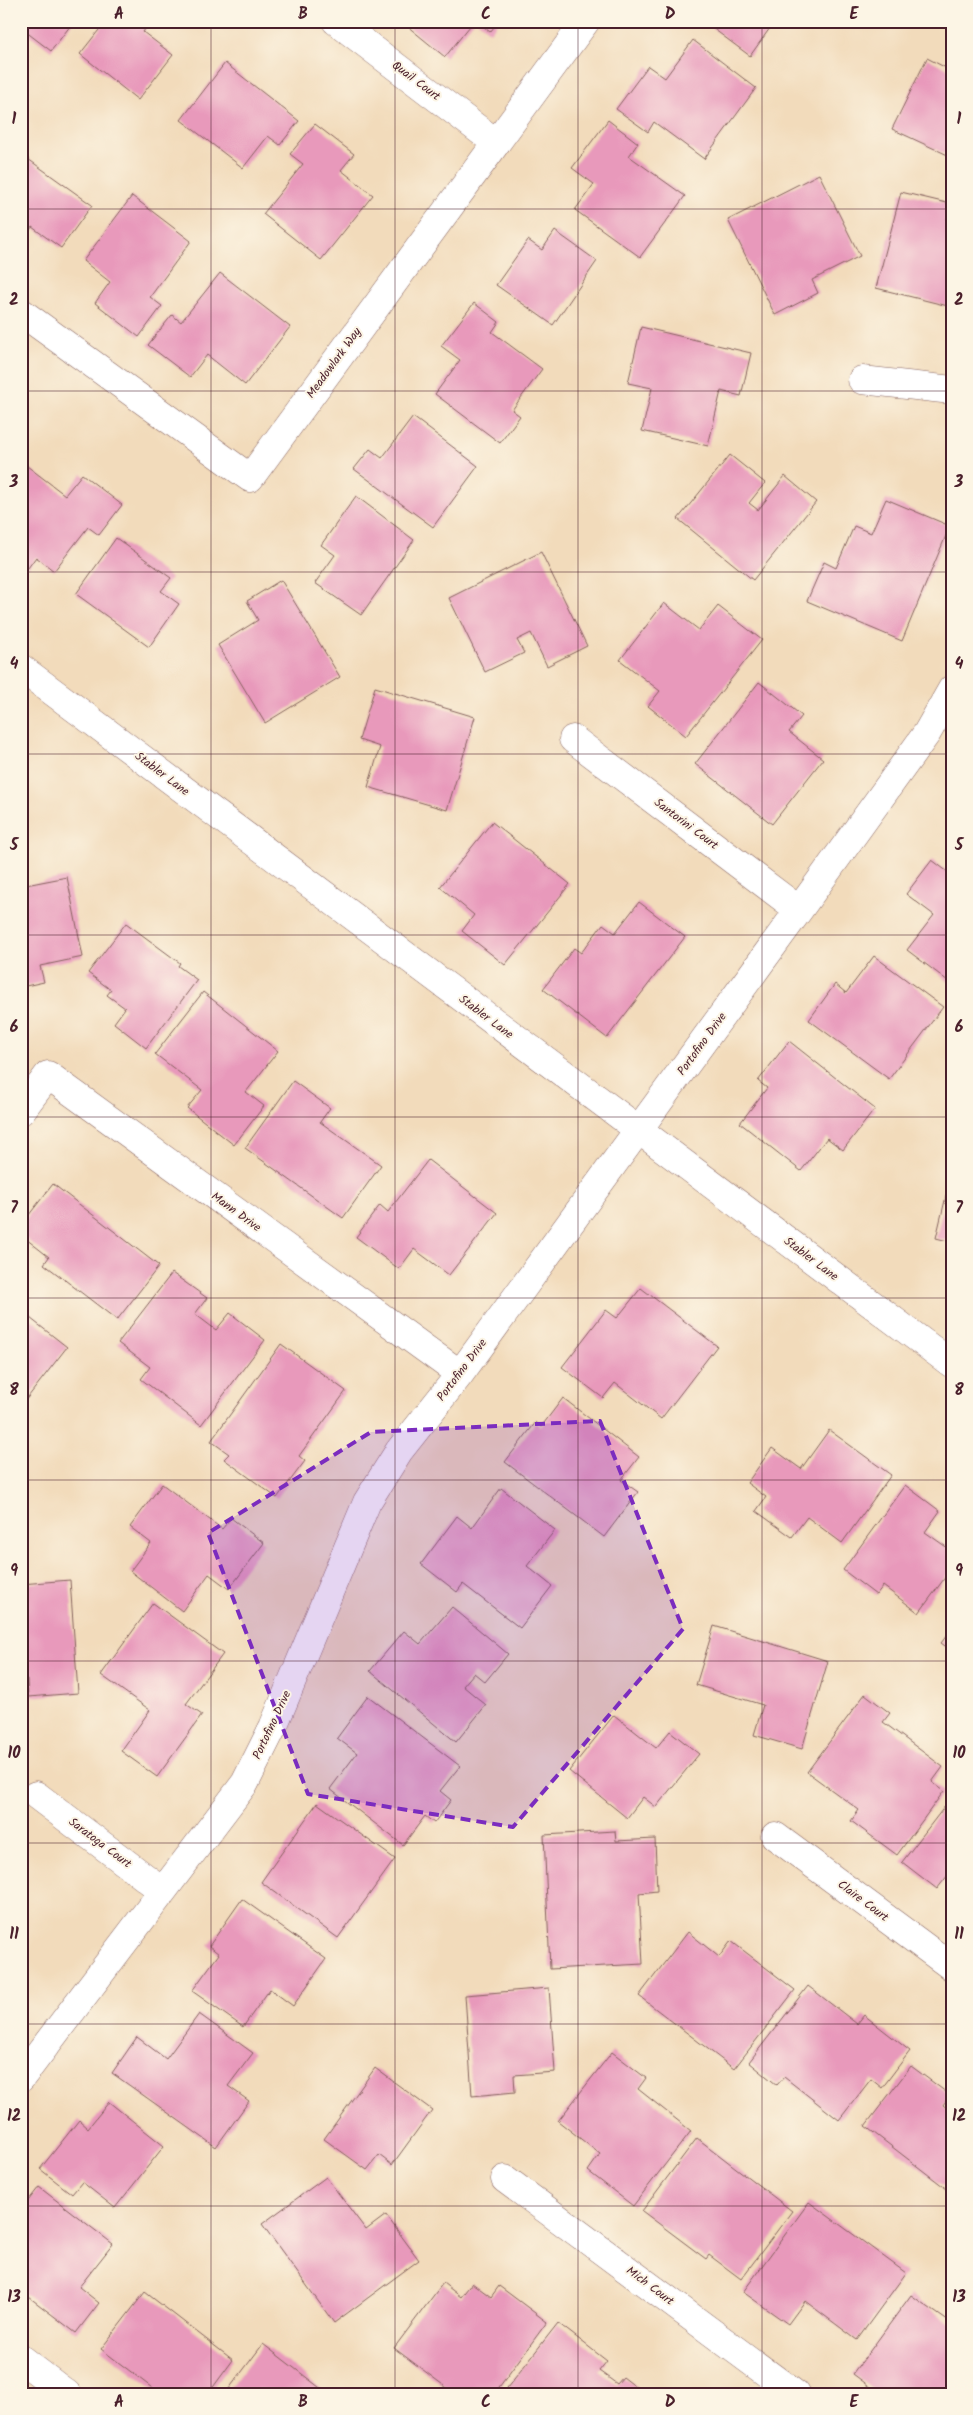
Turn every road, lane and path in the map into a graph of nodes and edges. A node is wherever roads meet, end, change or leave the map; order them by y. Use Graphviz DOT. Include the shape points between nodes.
graph roads {
  1 [pos="336,21"];
  2 [pos="586,21"];
  3 [pos="496,142"];
  4 [pos="21,312"];
  5 [pos="862,380"];
  6 [pos="952,390"];
  7 [pos="21,668"];
  8 [pos="952,689"];
  9 [pos="573,739"];
  10 [pos="800,910"];
  11 [pos="21,1111"];
  12 [pos="638,1131"];
  13 [pos="952,1364"];
  14 [pos="460,1374"];
  15 [pos="36,1796"];
  16 [pos="775,1836"];
  17 [pos="163,1891"];
  18 [pos="952,1967"];
  19 [pos="21,2078"];
  20 [pos="505,2179"];
  21 [pos="21,2359"];
  22 [pos="67,2394"];
  23 [pos="795,2394"];
  1 -- 3 [label="street, Quail Court"];
  2 -- 3 [label="street, Meadowlark Way"];
  3 -- 4 [label="street, Meadowlark Way" via="250,478"];
  5 -- 6 [label="street"];
  7 -- 12 [label="street, Stabler Lane"];
  8 -- 10 [label="street, Portofino Drive" via="927,733"];
  9 -- 10 [label="street, Santorini Court"];
  10 -- 12 [label="street, Portofino Drive"];
  11 -- 14 [label="street, Mann Drive" via="48,1075"];
  12 -- 13 [label="street, Stabler Lane"];
  12 -- 14 [label="street, Portofino Drive"];
  14 -- 17 [label="street, Portofino Drive" via="399,1451 367,1502 273,1727 245,1783"];
  15 -- 17 [label="street, Saratoga Court"];
  16 -- 18 [label="street, Claire Court"];
  17 -- 19 [label="street, Portofino Drive"];
  20 -- 23 [label="street, Mich Court"];
  21 -- 22 [label="street"];
}
